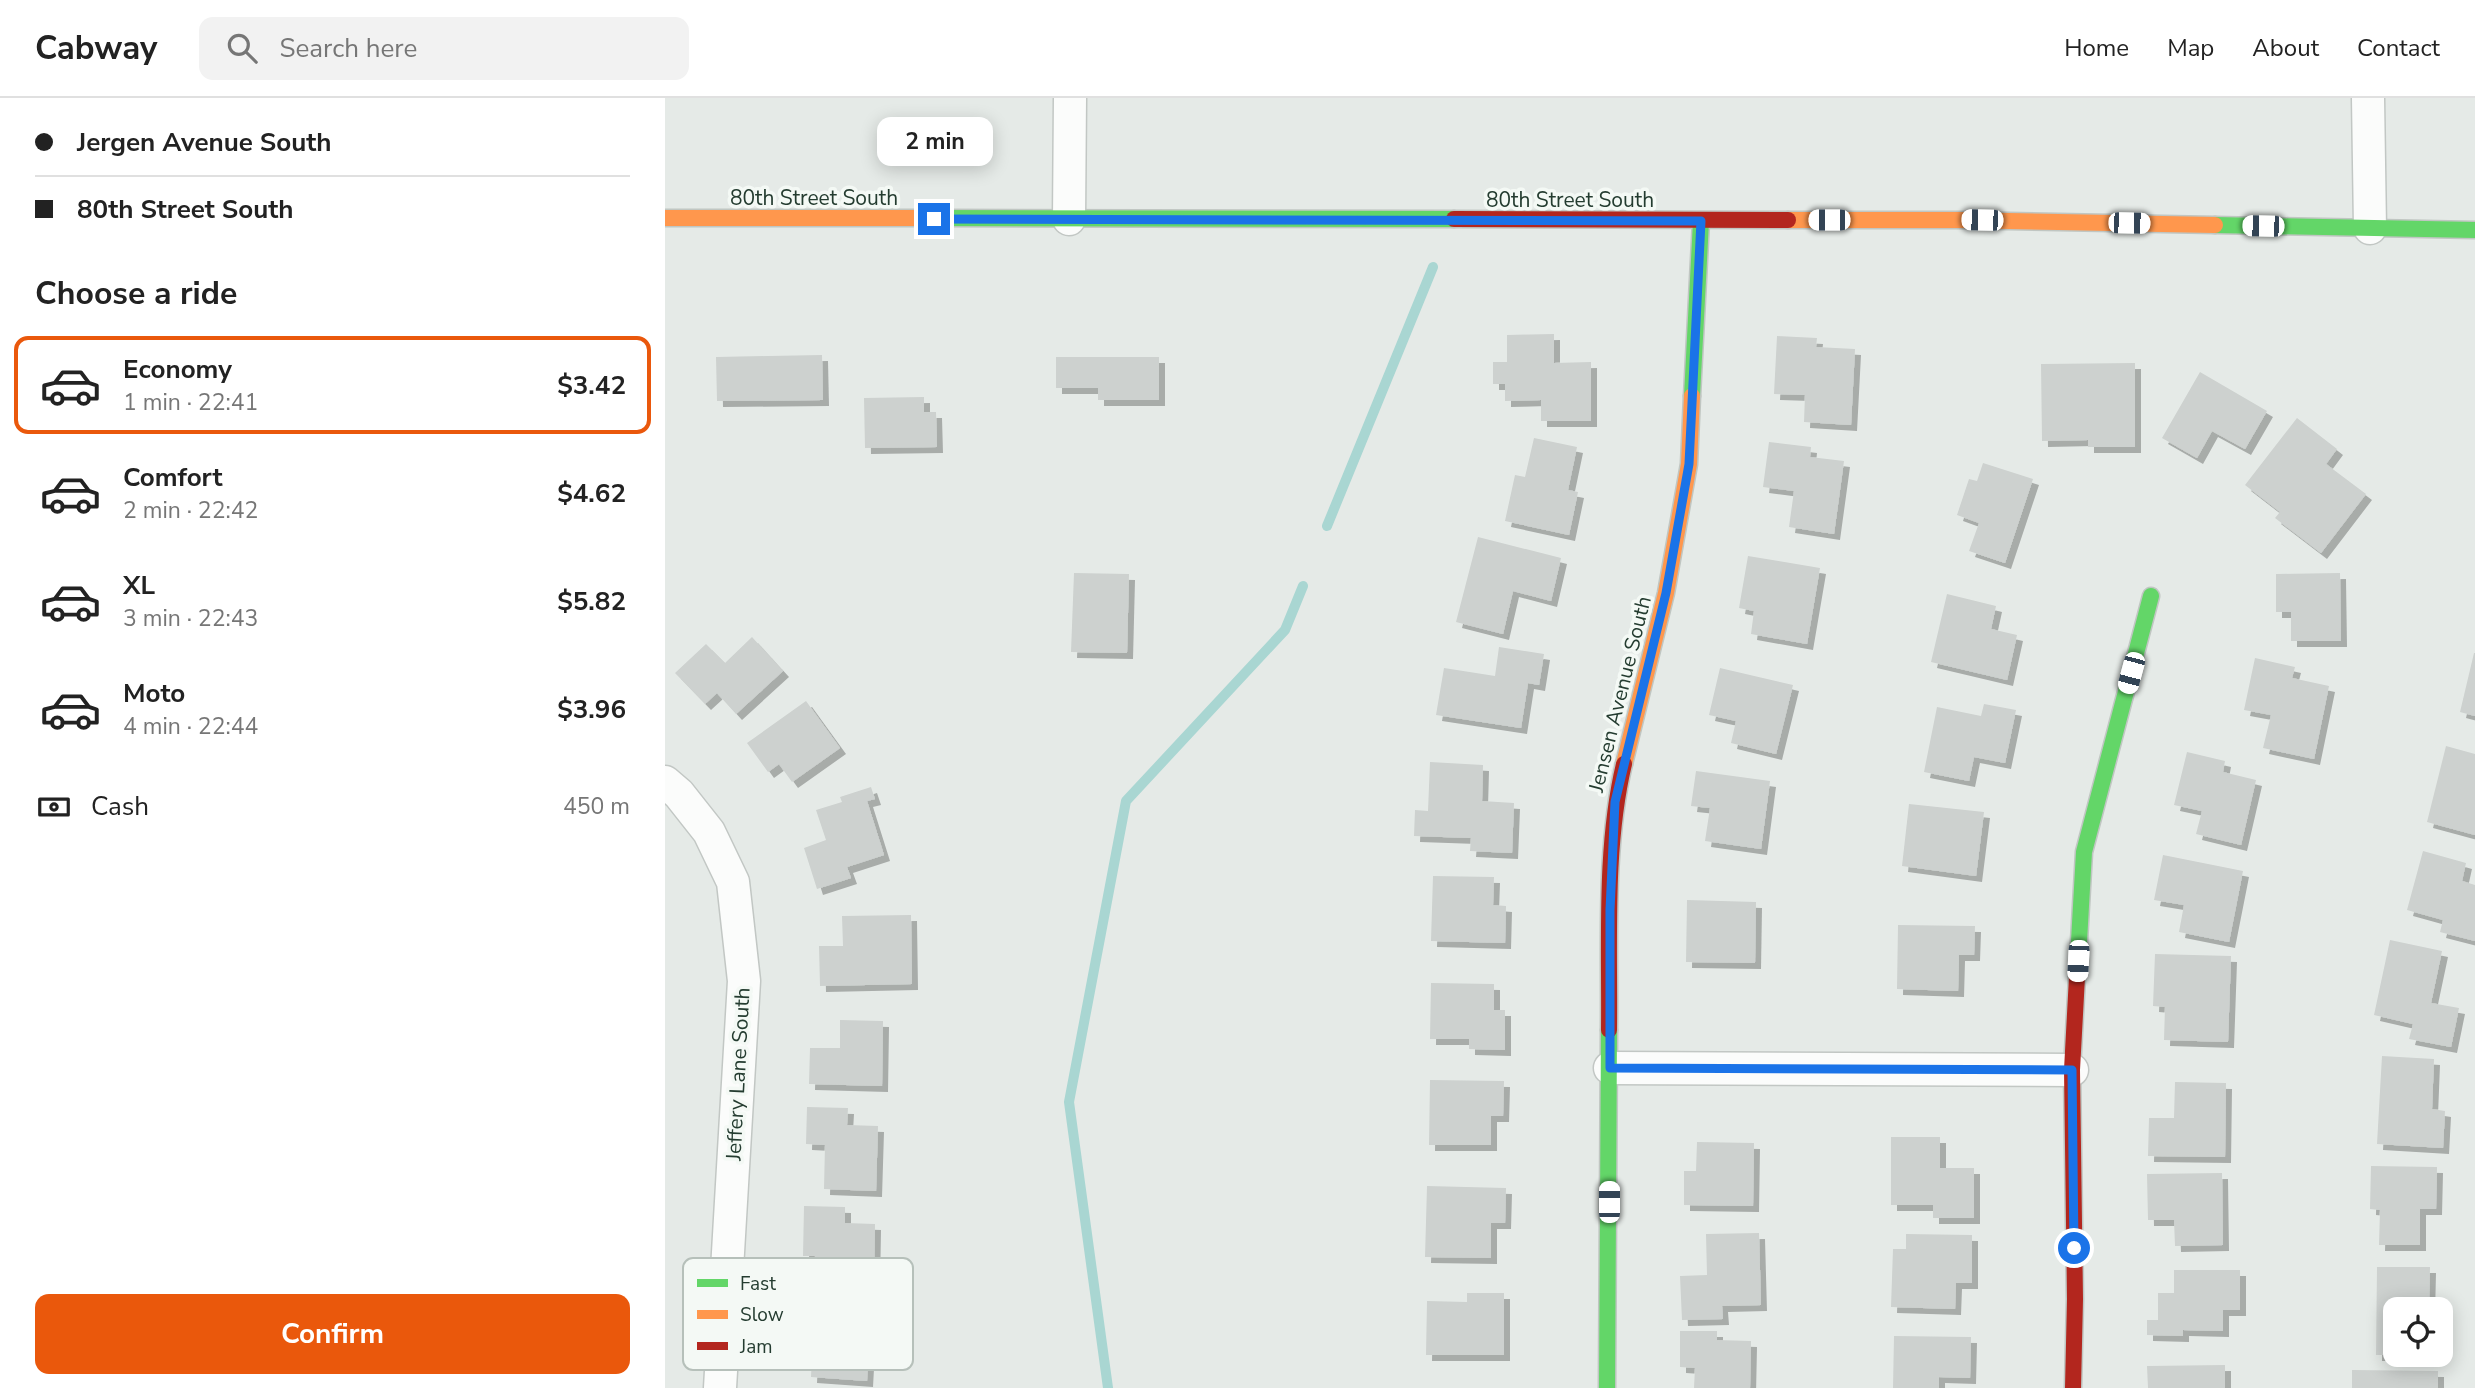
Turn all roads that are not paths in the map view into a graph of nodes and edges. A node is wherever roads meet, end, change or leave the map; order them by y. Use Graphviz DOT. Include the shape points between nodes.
graph roads {
  1 [pos="1070,98"];
  2 [pos="2368,98"];
  3 [pos="665,218"];
  4 [pos="1069,219"];
  5 [pos="1701,221"];
  6 [pos="2370,228"];
  7 [pos="2475,230"];
  8 [pos="2151,596"];
  9 [pos="665,782"];
  10 [pos="1610,1068"];
  11 [pos="2072,1070"];
  12 [pos="728,1258"];
  13 [pos="721,1370"];
  14 [pos="720,1388"];
  15 [pos="1607,1388"];
  16 [pos="2073,1388"];
  1 -- 4 [label="street"];
  2 -- 6 [label="street"];
  3 -- 4 [label="street, 80th Street South"];
  4 -- 5 [label="street, 80th Street South"];
  5 -- 6 [label="street, 80th Street South" via="1958,220"];
  5 -- 10 [label="street, Jensen Avenue South" via="1689,464 1666,593 1615,802"];
  6 -- 7 [label="street, 80th Street South"];
  8 -- 11 [label="street" via="2084,852"];
  9 -- 12 [label="street, Jeffery Lane South" via="709,832 733,882 744,981"];
  10 -- 11 [label="street"];
  10 -- 15 [label="street, Jensen Avenue South"];
  11 -- 16 [label="street"];
  13 -- 14 [label="street, Jeffery Lane South"];
}
